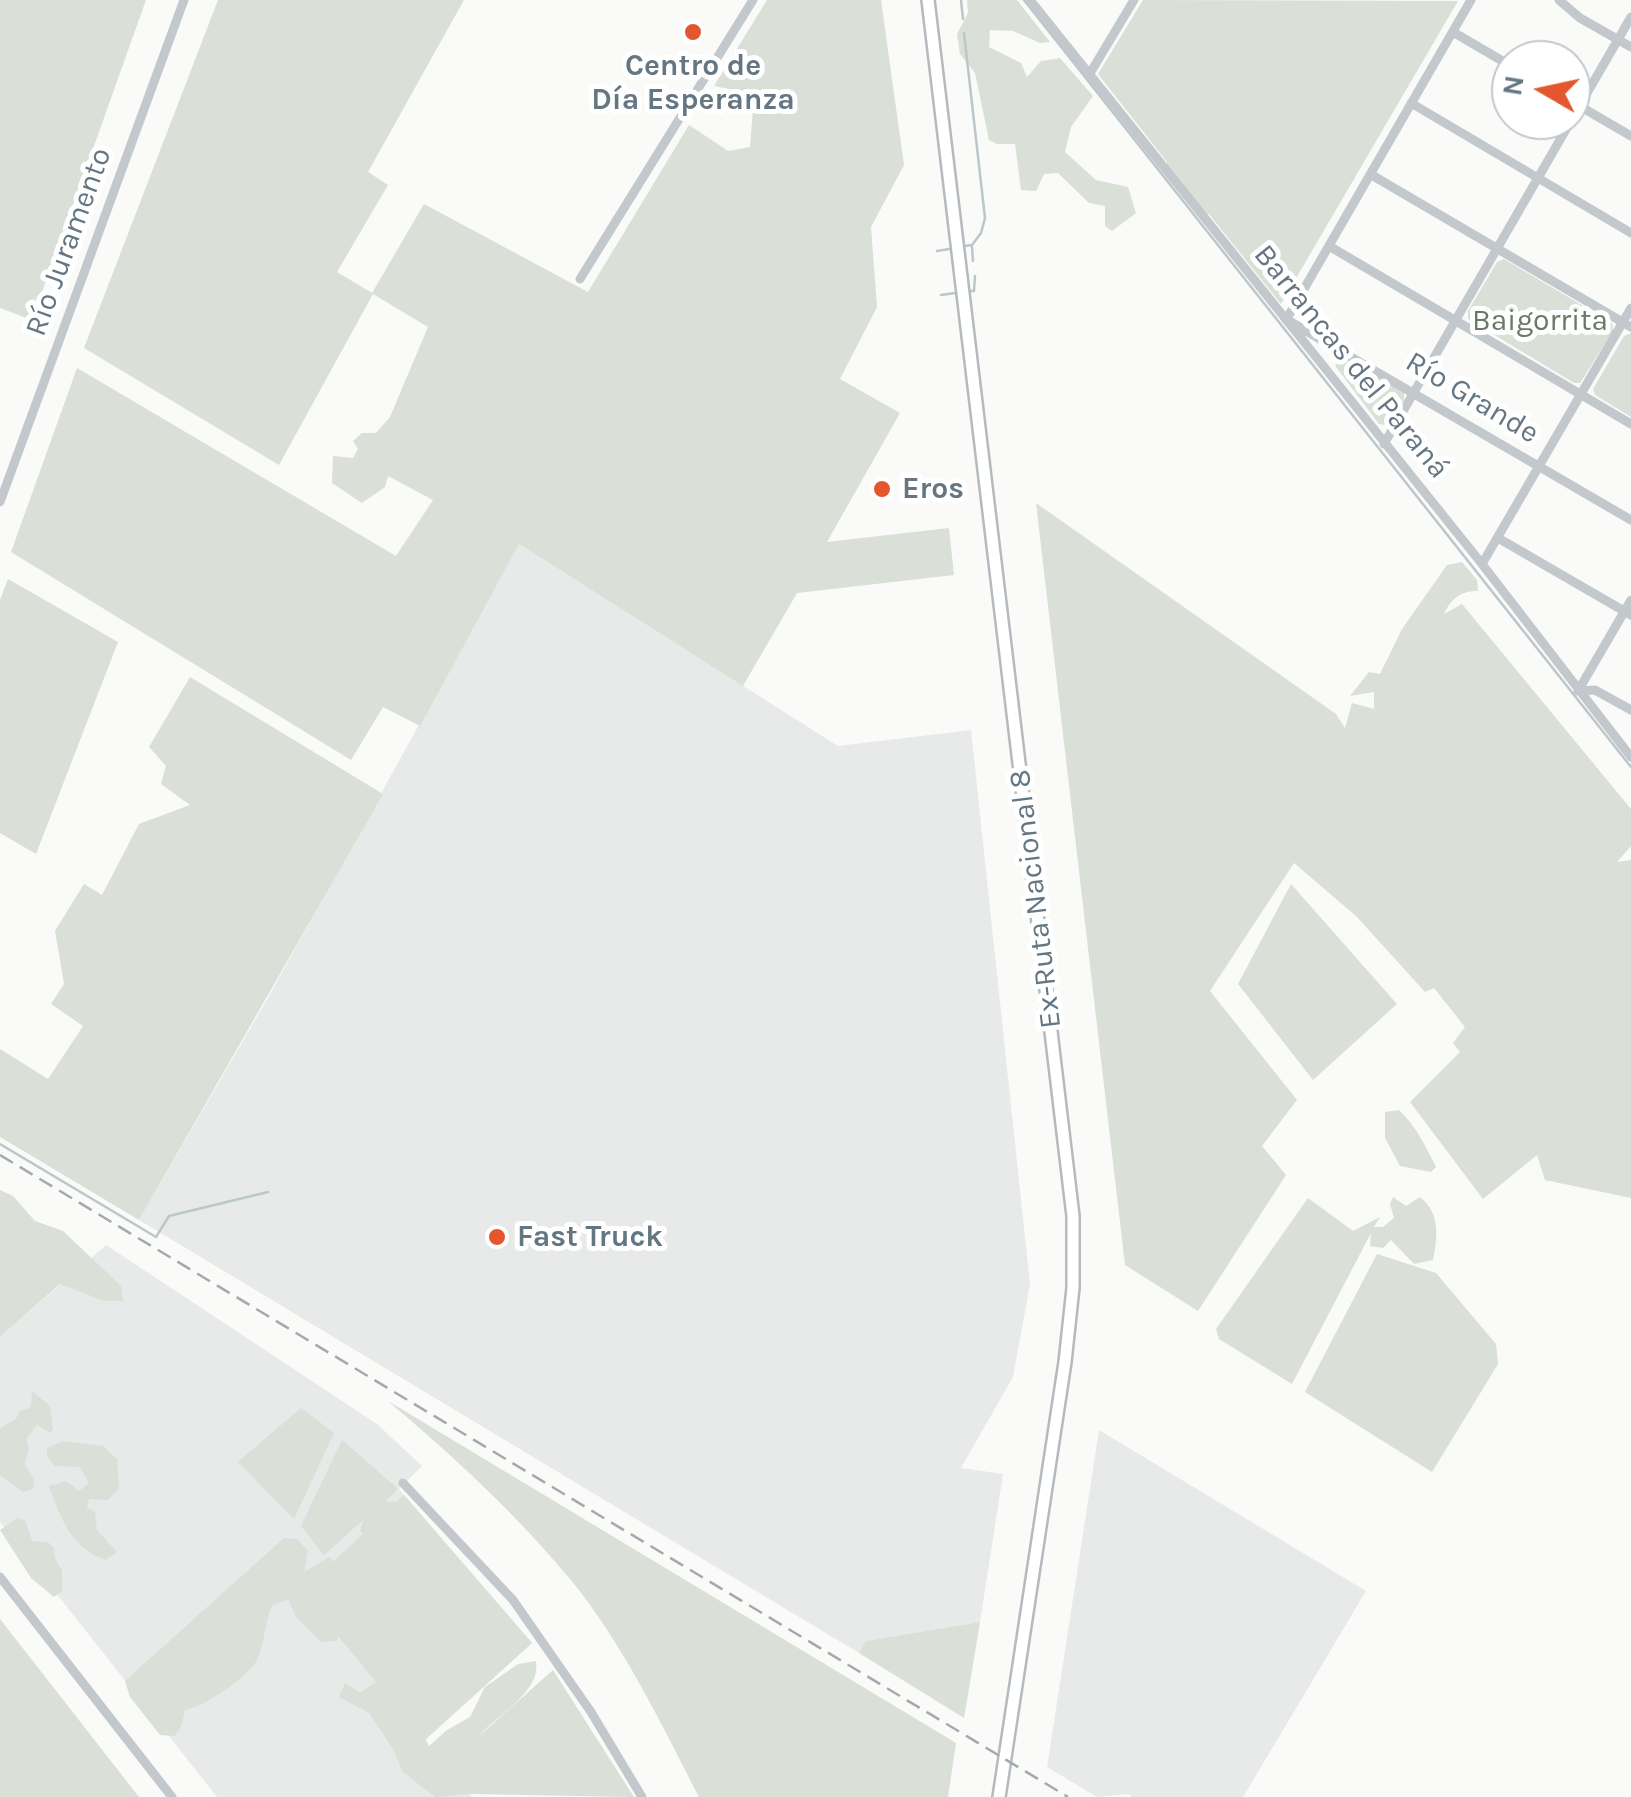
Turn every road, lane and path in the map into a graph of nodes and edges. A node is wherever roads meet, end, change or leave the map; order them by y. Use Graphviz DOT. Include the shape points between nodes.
graph roads {
  1 [pos="184,0"];
  2 [pos="753,0"];
  3 [pos="928,0"];
  4 [pos="1030,0"];
  5 [pos="1134,0"];
  6 [pos="1471,0"];
  7 [pos="1559,0"];
  8 [pos="1631,17"];
  9 [pos="1453,32"];
  10 [pos="1618,40"];
  11 [pos="1631,47"];
  12 [pos="1491,54"];
  13 [pos="1089,75"];
  14 [pos="1591,80"];
  15 [pos="1411,103"];
  16 [pos="1591,113"];
  17 [pos="1631,136"];
  18 [pos="1557,140"];
  19 [pos="1370,174"];
  20 [pos="1537,180"];
  21 [pos="1631,234"];
  22 [pos="1329,246"];
  23 [pos="1497,248"];
  24 [pos="580,279"];
  25 [pos="1631,308"];
  26 [pos="1286,320"];
  27 [pos="1455,322"];
  28 [pos="1627,325"];
  29 [pos="1414,392"];
  30 [pos="1581,394"];
  31 [pos="1631,424"];
  32 [pos="1384,444"];
  33 [pos="1539,466"];
  34 [pos="0,502"];
  35 [pos="1631,520"];
  36 [pos="1498,538"];
  37 [pos="1482,564"];
  38 [pos="1631,600"];
  39 [pos="1628,613"];
  40 [pos="1578,691"];
  41 [pos="1631,710"];
  42 [pos="1631,757"];
  43 [pos="403,1483"];
  44 [pos="0,1577"];
  45 [pos="1002,1796"];
  46 [pos="172,1797"];
  47 [pos="642,1797"];
  1 -- 34 [label="street, Río Juramento"];
  2 -- 24 [label="street"];
  3 -- 45 [label="main road, Ex-Ruta Nacional 8" via="1072,1216 1065,1362"];
  4 -- 13 [label="street, Barrancas del Paraná"];
  5 -- 13 [label="street"];
  6 -- 9 [label="street"];
  7 -- 10 [label="street"];
  8 -- 10 [label="street"];
  9 -- 12 [label="street"];
  9 -- 15 [label="street"];
  10 -- 11 [label="street"];
  10 -- 14 [label="street"];
  13 -- 26 [label="street, Barrancas del Paraná"];
  15 -- 19 [label="street"];
  15 -- 20 [label="street"];
  16 -- 17 [label="street"];
  18 -- 20 [label="street"];
  19 -- 22 [label="street"];
  19 -- 23 [label="street"];
  20 -- 21 [label="street"];
  20 -- 23 [label="street"];
  22 -- 26 [label="street"];
  22 -- 27 [label="street"];
  23 -- 27 [label="street"];
  23 -- 28 [label="street"];
  25 -- 28 [label="street"];
  26 -- 29 [label="street, Río Grande"];
  26 -- 32 [label="street, Barrancas del Paraná"];
  27 -- 29 [label="street"];
  27 -- 30 [label="street"];
  28 -- 30 [label="street"];
  29 -- 32 [label="street"];
  29 -- 33 [label="street, Río Grande"];
  30 -- 31 [label="street"];
  30 -- 33 [label="street"];
  32 -- 37 [label="street, Barrancas del Paraná"];
  33 -- 35 [label="street, Río Grande"];
  33 -- 36 [label="street"];
  36 -- 37 [label="street"];
  36 -- 39 [label="street"];
  37 -- 40 [label="street, Barrancas del Paraná"];
  38 -- 39 [label="street"];
  39 -- 40 [label="street"];
  40 -- 41 [label="street" via="1594,690"];
  40 -- 42 [label="street, Barrancas del Paraná"];
  43 -- 47 [label="street" via="513,1600"];
  44 -- 46 [label="street"];
}
